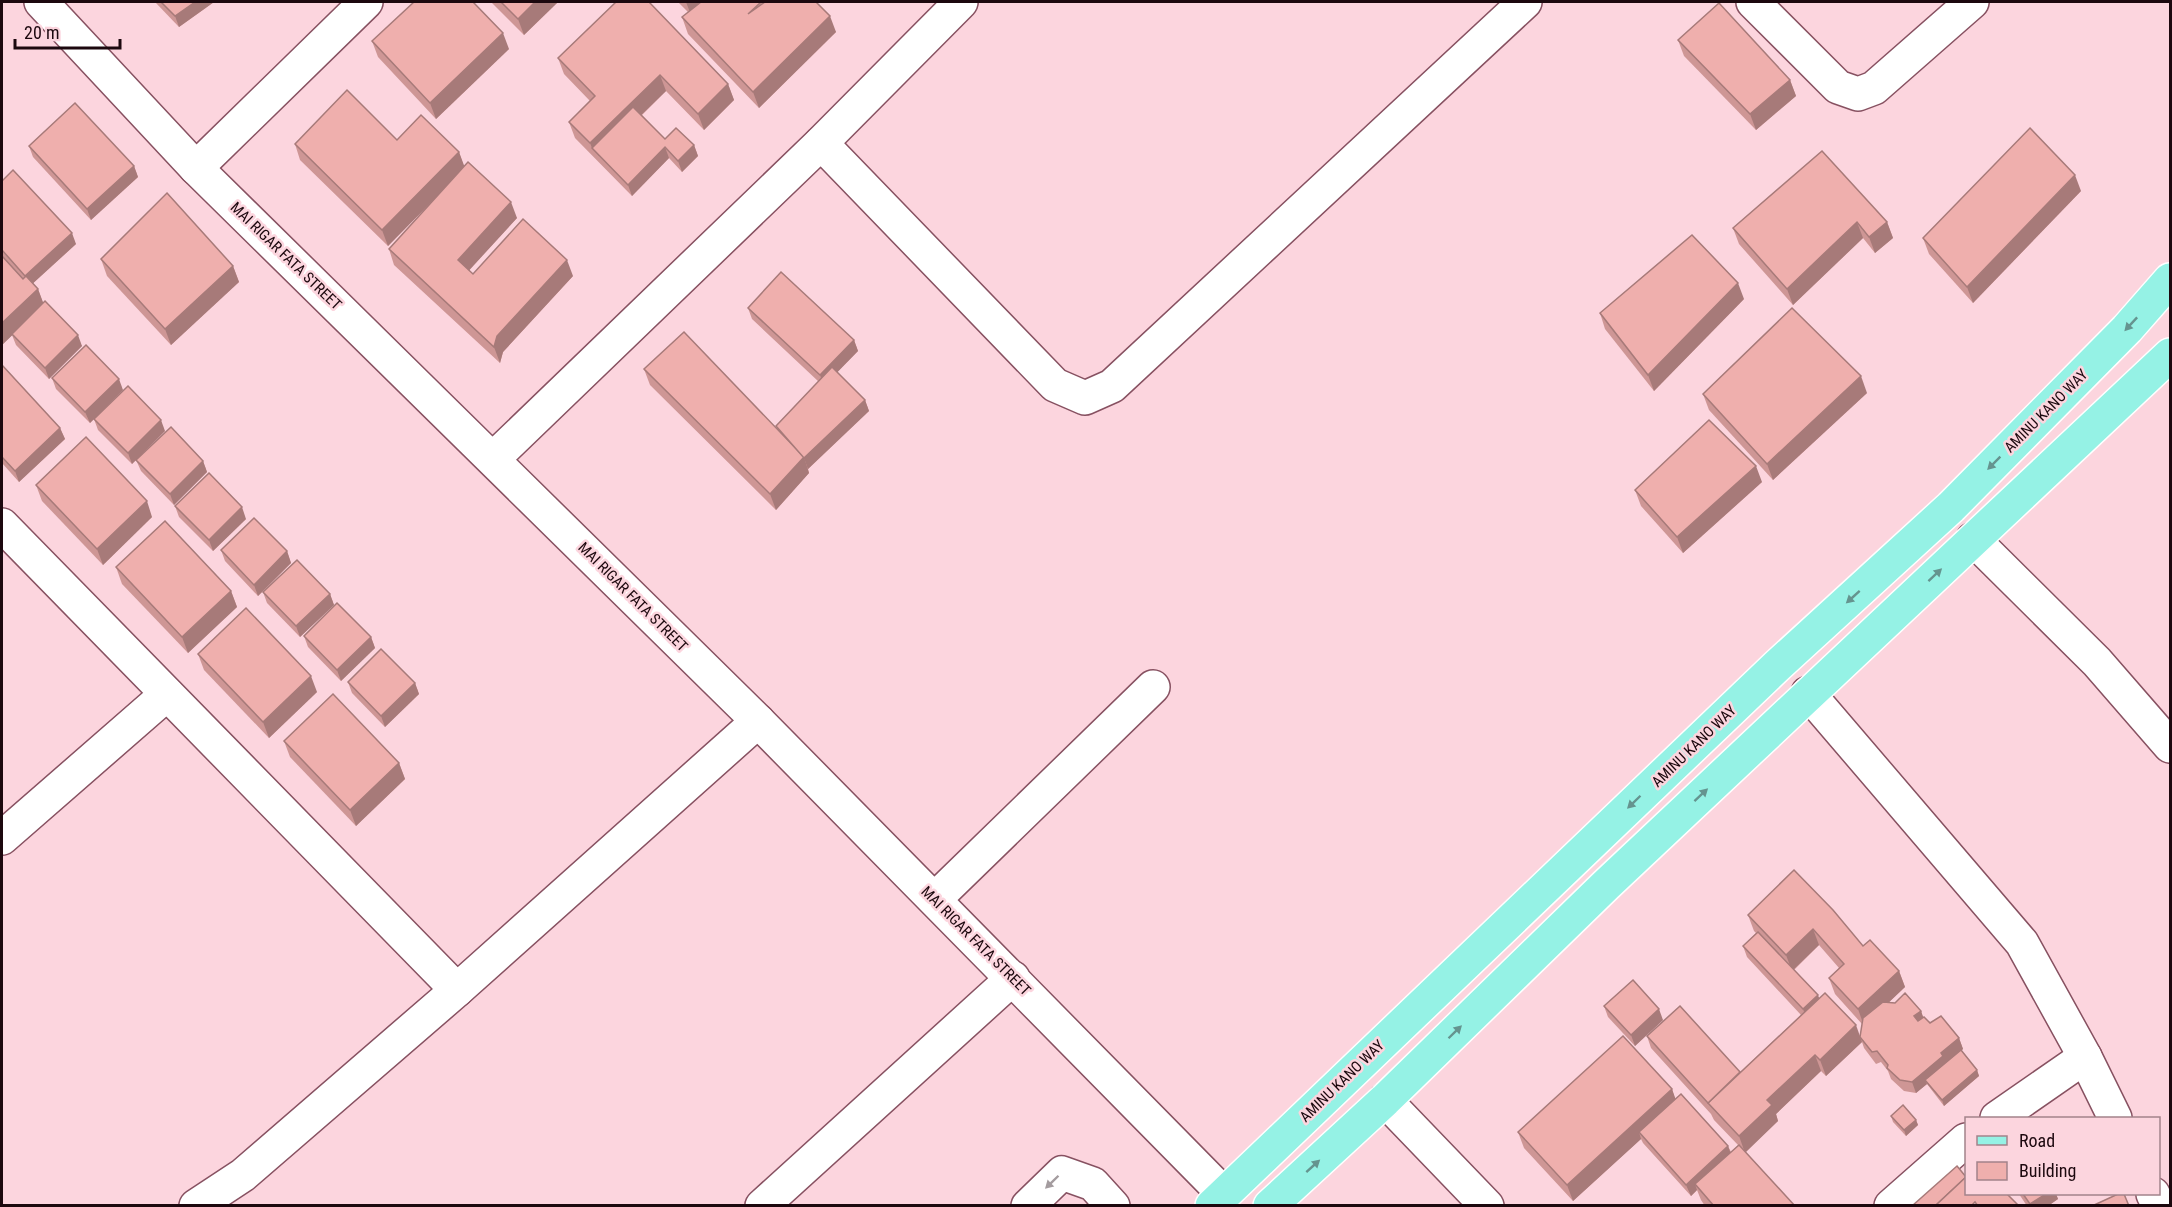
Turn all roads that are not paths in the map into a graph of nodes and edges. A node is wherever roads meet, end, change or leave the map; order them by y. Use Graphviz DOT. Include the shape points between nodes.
graph roads {
  1 [pos="41,2"];
  2 [pos="366,2"];
  3 [pos="961,2"];
  4 [pos="1525,2"];
  5 [pos="1753,2"];
  6 [pos="1972,2"];
  7 [pos="821,143"];
  8 [pos="196,168"];
  9 [pos="2170,280"];
  10 [pos="2170,355"];
  11 [pos="493,459"];
  12 [pos="2,525"];
  13 [pos="1973,539"];
  14 [pos="1153,687"];
  15 [pos="1808,693"];
  16 [pos="167,694"];
  17 [pos="758,721"];
  18 [pos="2170,746"];
  19 [pos="2,838"];
  20 [pos="1580,854"];
  21 [pos="1606,885"];
  22 [pos="934,899"];
  23 [pos="1013,978"];
  24 [pos="457,990"];
  25 [pos="2085,1057"];
  26 [pos="1385,1100"];
  27 [pos="2000,1117"];
  28 [pos="2114,1117"];
  29 [pos="1965,1141"];
  30 [pos="1218,1200"];
  31 [pos="196,1206"];
  32 [pos="762,1206"];
  33 [pos="1028,1206"];
  34 [pos="1113,1206"];
  35 [pos="1270,1206"];
  36 [pos="1487,1206"];
  37 [pos="1891,1206"];
  1 -- 8 [label="street, MAI RIGAR FATA STREET"];
  2 -- 8 [label="street"];
  3 -- 7 [label="street"];
  4 -- 7 [label="street" via="1112,386 1085,398 1055,385"];
  5 -- 6 [label="street" via="1838,87 1858,94 1874,88"];
  7 -- 11 [label="street"];
  8 -- 11 [label="street, MAI RIGAR FATA STREET"];
  9 -- 20 [label="main road, AMINU KANO WAY, one-way" via="2127,329 1951,507"];
  10 -- 13 [label="main road"];
  11 -- 17 [label="street, MAI RIGAR FATA STREET"];
  12 -- 16 [label="street"];
  15 -- 13 [label="main road, one-way"];
  13 -- 18 [label="street" via="2097,662"];
  14 -- 22 [label="street"];
  21 -- 15 [label="main road, one-way"];
  15 -- 25 [label="street" via="2022,943"];
  16 -- 19 [label="street"];
  16 -- 24 [label="street"];
  17 -- 22 [label="street, MAI RIGAR FATA STREET"];
  17 -- 24 [label="street"];
  20 -- 21 [label="main road"];
  20 -- 30 [label="main road, AMINU KANO WAY"];
  26 -- 21 [label="main road, one-way"];
  22 -- 23 [label="street, MAI RIGAR FATA STREET"];
  23 -- 30 [label="street, MAI RIGAR FATA STREET"];
  23 -- 32 [label="street"];
  24 -- 31 [label="street" via="243,1175"];
  25 -- 27 [label="street"];
  25 -- 28 [label="street"];
  35 -- 26 [label="main road, one-way"];
  26 -- 36 [label="street"];
  29 -- 37 [label="street"];
  34 -- 33 [label="street, one-way" via="1093,1184 1062,1173"];
}
